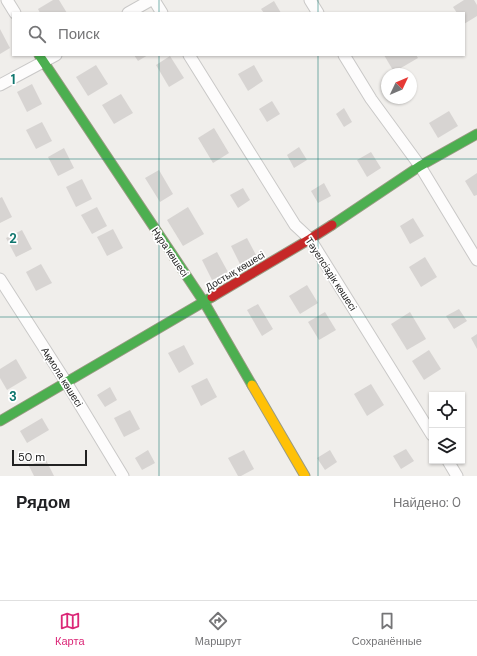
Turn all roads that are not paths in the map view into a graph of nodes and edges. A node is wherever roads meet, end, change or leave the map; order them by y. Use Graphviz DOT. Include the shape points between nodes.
graph roads {
  1 [pos="8,0"];
  2 [pos="151,0"];
  3 [pos="154,0"];
  4 [pos="310,0"];
  5 [pos="14,12"];
  6 [pos="130,12"];
  7 [pos="161,12"];
  8 [pos="317,12"];
  9 [pos="51,56"];
  10 [pos="190,56"];
  11 [pos="345,56"];
  12 [pos="41,58"];
  13 [pos="0,85"];
  14 [pos="477,134"];
  15 [pos="420,166"];
  16 [pos="310,239"];
  17 [pos="477,260"];
  18 [pos="0,278"];
  19 [pos="204,302"];
  20 [pos="66,382"];
  21 [pos="0,420"];
  22 [pos="429,430"];
  23 [pos="450,464"];
  24 [pos="123,476"];
  25 [pos="305,476"];
  26 [pos="457,476"];
  1 -- 5 [label="street"];
  2 -- 6 [label="street"];
  3 -- 7 [label="street"];
  4 -- 8 [label="street"];
  9 -- 12 [label="street"];
  10 -- 16 [label="street, Тәуелсіздік көшесі" via="295,225"];
  11 -- 15 [label="street"];
  12 -- 13 [label="street"];
  12 -- 19 [label="street, Нұра көшесі"];
  14 -- 15 [label="street, Достық көшесі"];
  15 -- 16 [label="street, Достық көшесі"];
  15 -- 17 [label="street"];
  16 -- 19 [label="street, Достық көшесі"];
  16 -- 22 [label="street, Тәуелсіздік көшесі"];
  18 -- 20 [label="street, Ақмола көшесі"];
  19 -- 20 [label="street, Достық көшесі"];
  19 -- 25 [label="street, Нұра көшесі"];
  20 -- 21 [label="street, Достық көшесі"];
  20 -- 24 [label="street, Ақмола көшесі"];
  23 -- 26 [label="street"];
}
